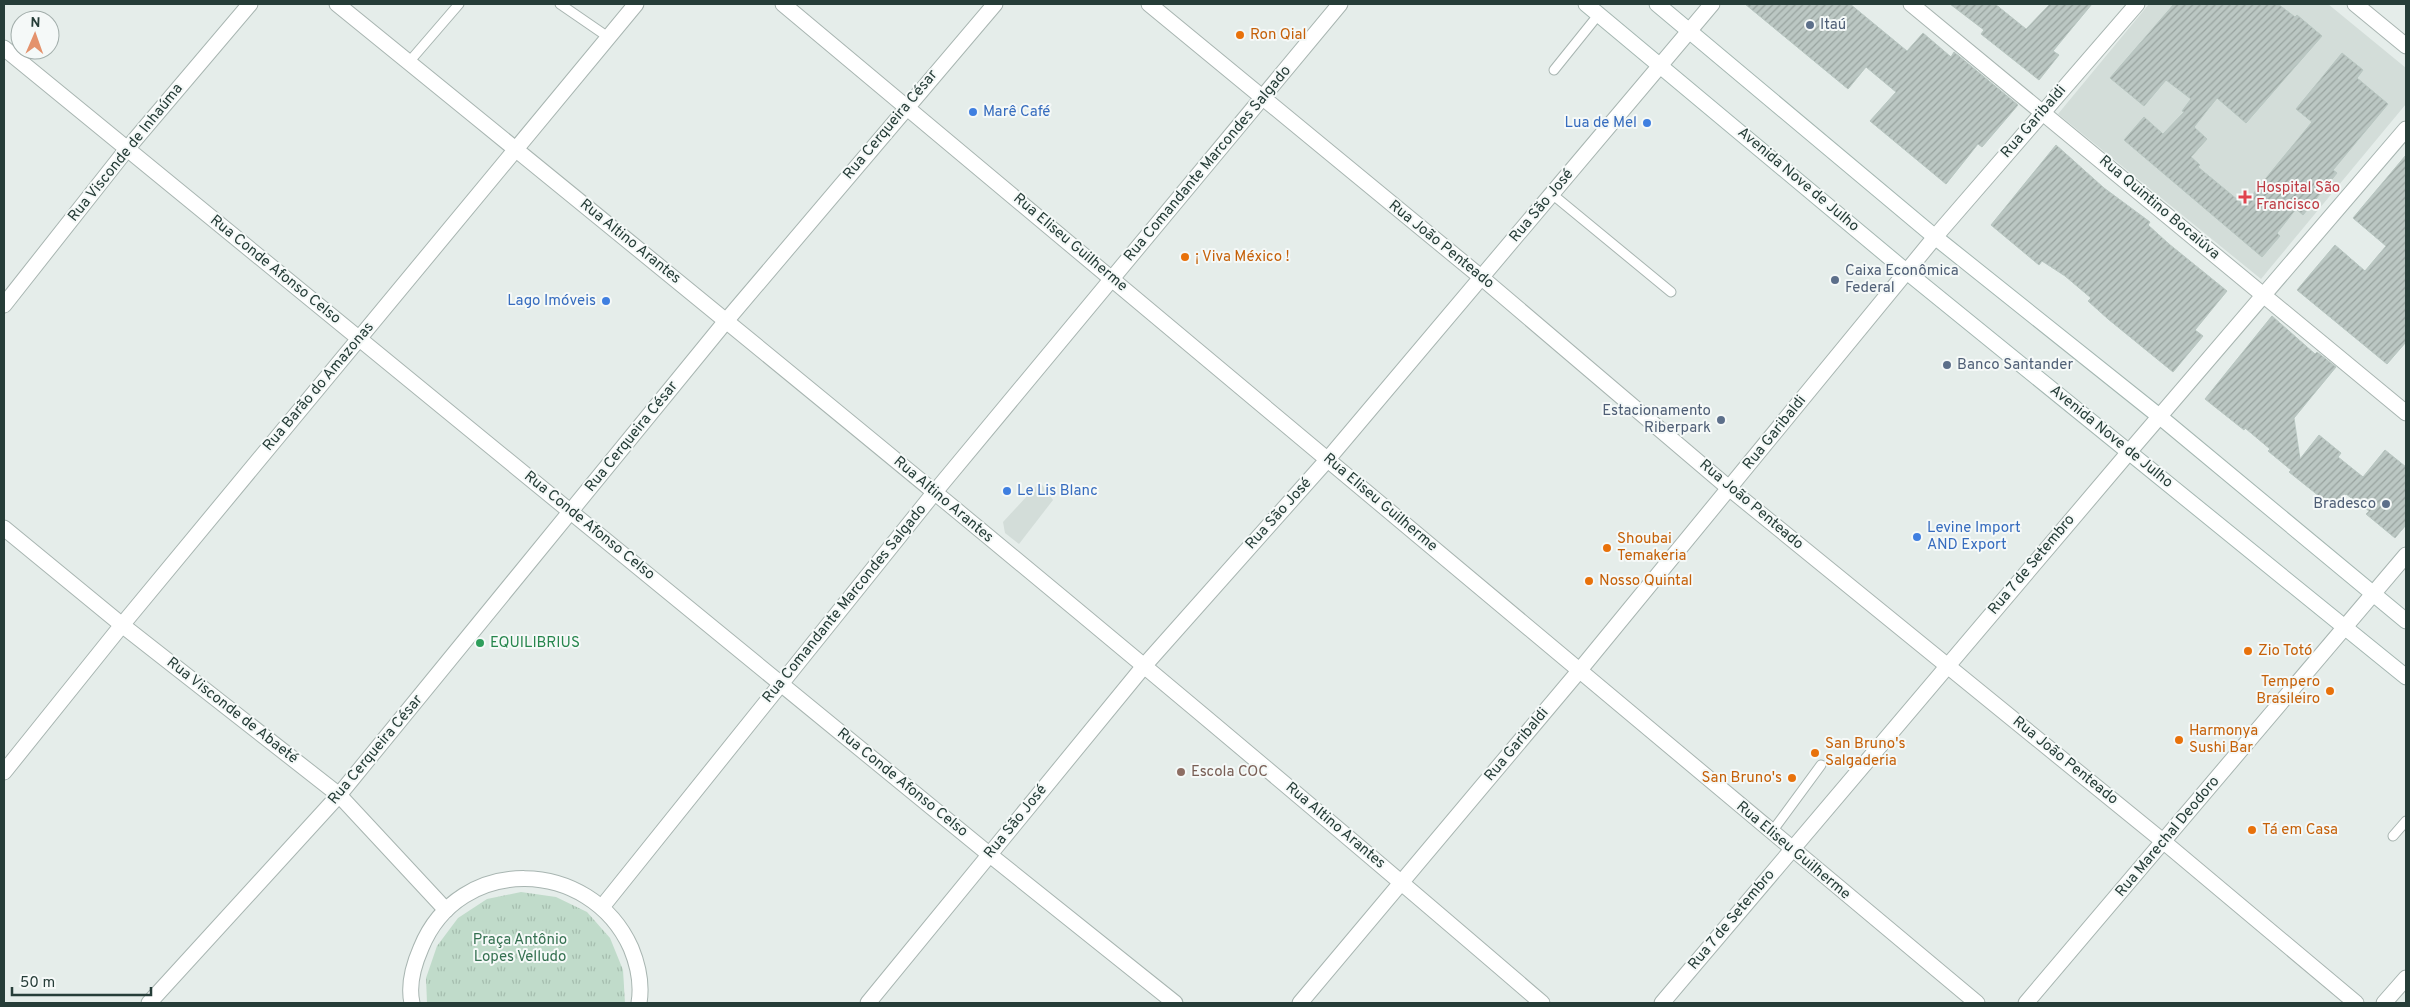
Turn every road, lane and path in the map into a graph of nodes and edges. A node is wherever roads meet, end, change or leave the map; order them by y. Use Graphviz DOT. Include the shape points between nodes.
graph roads {
  1 [pos="250,4"];
  2 [pos="337,4"];
  3 [pos="459,4"];
  4 [pos="560,4"];
  5 [pos="636,4"];
  6 [pos="783,4"];
  7 [pos="995,4"];
  8 [pos="1149,4"];
  9 [pos="1340,4"];
  10 [pos="1586,4"];
  11 [pos="1656,4"];
  12 [pos="1712,4"];
  13 [pos="1911,4"];
  14 [pos="2137,4"];
  15 [pos="2355,4"];
  16 [pos="1599,14"];
  17 [pos="1689,30"];
  18 [pos="608,37"];
  19 [pos="2406,46"];
  20 [pos="4,48"];
  21 [pos="409,62"];
  22 [pos="1660,64"];
  23 [pos="1554,70"];
  24 [pos="1262,99"];
  25 [pos="907,107"];
  26 [pos="2043,111"];
  27 [pos="2406,129"];
  28 [pos="127,149"];
  29 [pos="516,149"];
  30 [pos="1552,194"];
  31 [pos="1935,237"];
  32 [pos="1907,272"];
  33 [pos="1482,278"];
  34 [pos="1114,279"];
  35 [pos="1671,292"];
  36 [pos="2264,296"];
  37 [pos="4,305"];
  38 [pos="726,321"];
  39 [pos="360,339"];
  40 [pos="2406,413"];
  41 [pos="2160,416"];
  42 [pos="2129,452"];
  43 [pos="1328,459"];
  44 [pos="1730,488"];
  45 [pos="934,493"];
  46 [pos="571,511"];
  47 [pos="4,528"];
  48 [pos="2406,555"];
  49 [pos="2372,593"];
  50 [pos="2406,621"];
  51 [pos="122,625"];
  52 [pos="2345,627"];
  53 [pos="1947,665"];
  54 [pos="1144,666"];
  55 [pos="1579,671"];
  56 [pos="2406,677"];
  57 [pos="780,683"];
  58 [pos="1821,765"];
  59 [pos="4,772"];
  60 [pos="339,795"];
  61 [pos="2406,821"];
  62 [pos="1771,832"];
  63 [pos="2393,836"];
  64 [pos="2164,842"];
  65 [pos="1791,850"];
  66 [pos="990,855"];
  67 [pos="1402,883"];
  68 [pos="602,906"];
  69 [pos="446,910"];
  70 [pos="2406,978"];
  71 [pos="149,1003"];
  72 [pos="412,1003"];
  73 [pos="640,1003"];
  74 [pos="868,1003"];
  75 [pos="1175,1003"];
  76 [pos="1300,1003"];
  77 [pos="1542,1003"];
  78 [pos="1662,1003"];
  79 [pos="1977,1003"];
  80 [pos="2026,1003"];
  81 [pos="2356,1003"];
  82 [pos="2384,1003"];
  1 -- 28 [label="street, Rua Visconde de Inhaúma"];
  2 -- 21 [label="street, Rua Altino Arantes"];
  3 -- 21 [label="lane"];
  4 -- 18 [label="lane"];
  5 -- 18 [label="street, Rua Barão do Amazonas"];
  6 -- 25 [label="street, Rua Eliseu Guilherme"];
  7 -- 25 [label="street, Rua Cerqueira César"];
  8 -- 24 [label="street, Rua João Penteado"];
  9 -- 24 [label="street, Rua Comandante Marcondes Salgado"];
  10 -- 16 [label="street, Avenida Nove de Julho"];
  11 -- 17 [label="street"];
  12 -- 17 [label="street, Rua São José"];
  13 -- 26 [label="street, Rua Quintino Bocaiúva"];
  14 -- 26 [label="street, Rua Garibaldi"];
  15 -- 19 [label="street"];
  16 -- 22 [label="street, Avenida Nove de Julho"];
  16 -- 23 [label="lane"];
  17 -- 22 [label="street, Rua São José"];
  17 -- 31 [label="street"];
  18 -- 29 [label="street, Rua Barão do Amazonas"];
  20 -- 28 [label="street, Rua Conde Afonso Celso"];
  21 -- 29 [label="street, Rua Altino Arantes"];
  22 -- 30 [label="street, Rua São José"];
  22 -- 32 [label="street, Avenida Nove de Julho"];
  24 -- 33 [label="street, Rua João Penteado"];
  24 -- 34 [label="street, Rua Comandante Marcondes Salgado"];
  25 -- 34 [label="street, Rua Eliseu Guilherme"];
  25 -- 38 [label="street, Rua Cerqueira César"];
  26 -- 31 [label="street, Rua Garibaldi"];
  26 -- 36 [label="street, Rua Quintino Bocaiúva"];
  27 -- 36 [label="street, Rua 7 de Setembro"];
  28 -- 37 [label="street, Rua Visconde de Inhaúma"];
  28 -- 39 [label="street, Rua Conde Afonso Celso"];
  29 -- 38 [label="street, Rua Altino Arantes"];
  29 -- 39 [label="street, Rua Barão do Amazonas"];
  30 -- 33 [label="street, Rua São José"];
  30 -- 35 [label="lane"];
  31 -- 32 [label="street, Rua Garibaldi"];
  31 -- 41 [label="street"];
  32 -- 42 [label="street, Avenida Nove de Julho"];
  32 -- 44 [label="street, Rua Garibaldi"];
  33 -- 43 [label="street, Rua São José"];
  33 -- 44 [label="street, Rua João Penteado"];
  34 -- 43 [label="street, Rua Eliseu Guilherme"];
  34 -- 45 [label="street, Rua Comandante Marcondes Salgado"];
  36 -- 40 [label="street, Rua Quintino Bocaiúva"];
  36 -- 41 [label="street, Rua 7 de Setembro"];
  38 -- 45 [label="street, Rua Altino Arantes"];
  38 -- 46 [label="street, Rua Cerqueira César"];
  39 -- 46 [label="street, Rua Conde Afonso Celso"];
  39 -- 51 [label="street, Rua Barão do Amazonas"];
  41 -- 42 [label="street, Rua 7 de Setembro"];
  41 -- 49 [label="street"];
  42 -- 52 [label="street, Avenida Nove de Julho"];
  42 -- 53 [label="street, Rua 7 de Setembro"];
  43 -- 54 [label="street, Rua São José"];
  43 -- 55 [label="street, Rua Eliseu Guilherme"];
  44 -- 53 [label="street, Rua João Penteado"];
  44 -- 55 [label="street, Rua Garibaldi"];
  45 -- 54 [label="street, Rua Altino Arantes"];
  45 -- 57 [label="street, Rua Comandante Marcondes Salgado"];
  46 -- 57 [label="street, Rua Conde Afonso Celso"];
  46 -- 60 [label="street, Rua Cerqueira César"];
  47 -- 51 [label="street, Rua Visconde de Abaeté"];
  48 -- 49 [label="street, Rua Marechal Deodoro"];
  49 -- 50 [label="street"];
  49 -- 52 [label="street, Rua Marechal Deodoro"];
  51 -- 59 [label="street, Rua Barão do Amazonas"];
  51 -- 60 [label="street, Rua Visconde de Abaeté"];
  52 -- 56 [label="street, Avenida Nove de Julho"];
  52 -- 64 [label="street, Rua Marechal Deodoro"];
  53 -- 64 [label="street, Rua João Penteado"];
  53 -- 65 [label="street, Rua 7 de Setembro"];
  54 -- 66 [label="street, Rua São José"];
  54 -- 67 [label="street, Rua Altino Arantes"];
  55 -- 62 [label="street, Rua Eliseu Guilherme"];
  55 -- 67 [label="street, Rua Garibaldi"];
  57 -- 66 [label="street, Rua Conde Afonso Celso"];
  57 -- 68 [label="street, Rua Comandante Marcondes Salgado"];
  58 -- 62 [label="lane"];
  60 -- 69 [label="street, Rua Visconde de Abaeté"];
  60 -- 71 [label="street, Rua Cerqueira César"];
  61 -- 63 [label="lane"];
  62 -- 65 [label="street, Rua Eliseu Guilherme"];
  64 -- 80 [label="street, Rua Marechal Deodoro"];
  64 -- 81 [label="street, Rua João Penteado"];
  65 -- 78 [label="street, Rua 7 de Setembro"];
  65 -- 79 [label="street, Rua Eliseu Guilherme"];
  66 -- 74 [label="street, Rua São José"];
  66 -- 75 [label="street, Rua Conde Afonso Celso"];
  67 -- 76 [label="street, Rua Garibaldi"];
  67 -- 77 [label="street, Rua Altino Arantes"];
  68 -- 69 [label="street" via="574,888 558,883 541,879 507,879 475,890"];
  68 -- 73 [label="street" via="623,931 637,961"];
  69 -- 72 [label="street" via="426,934 414,965"];
  70 -- 82 [label="street"];
}
